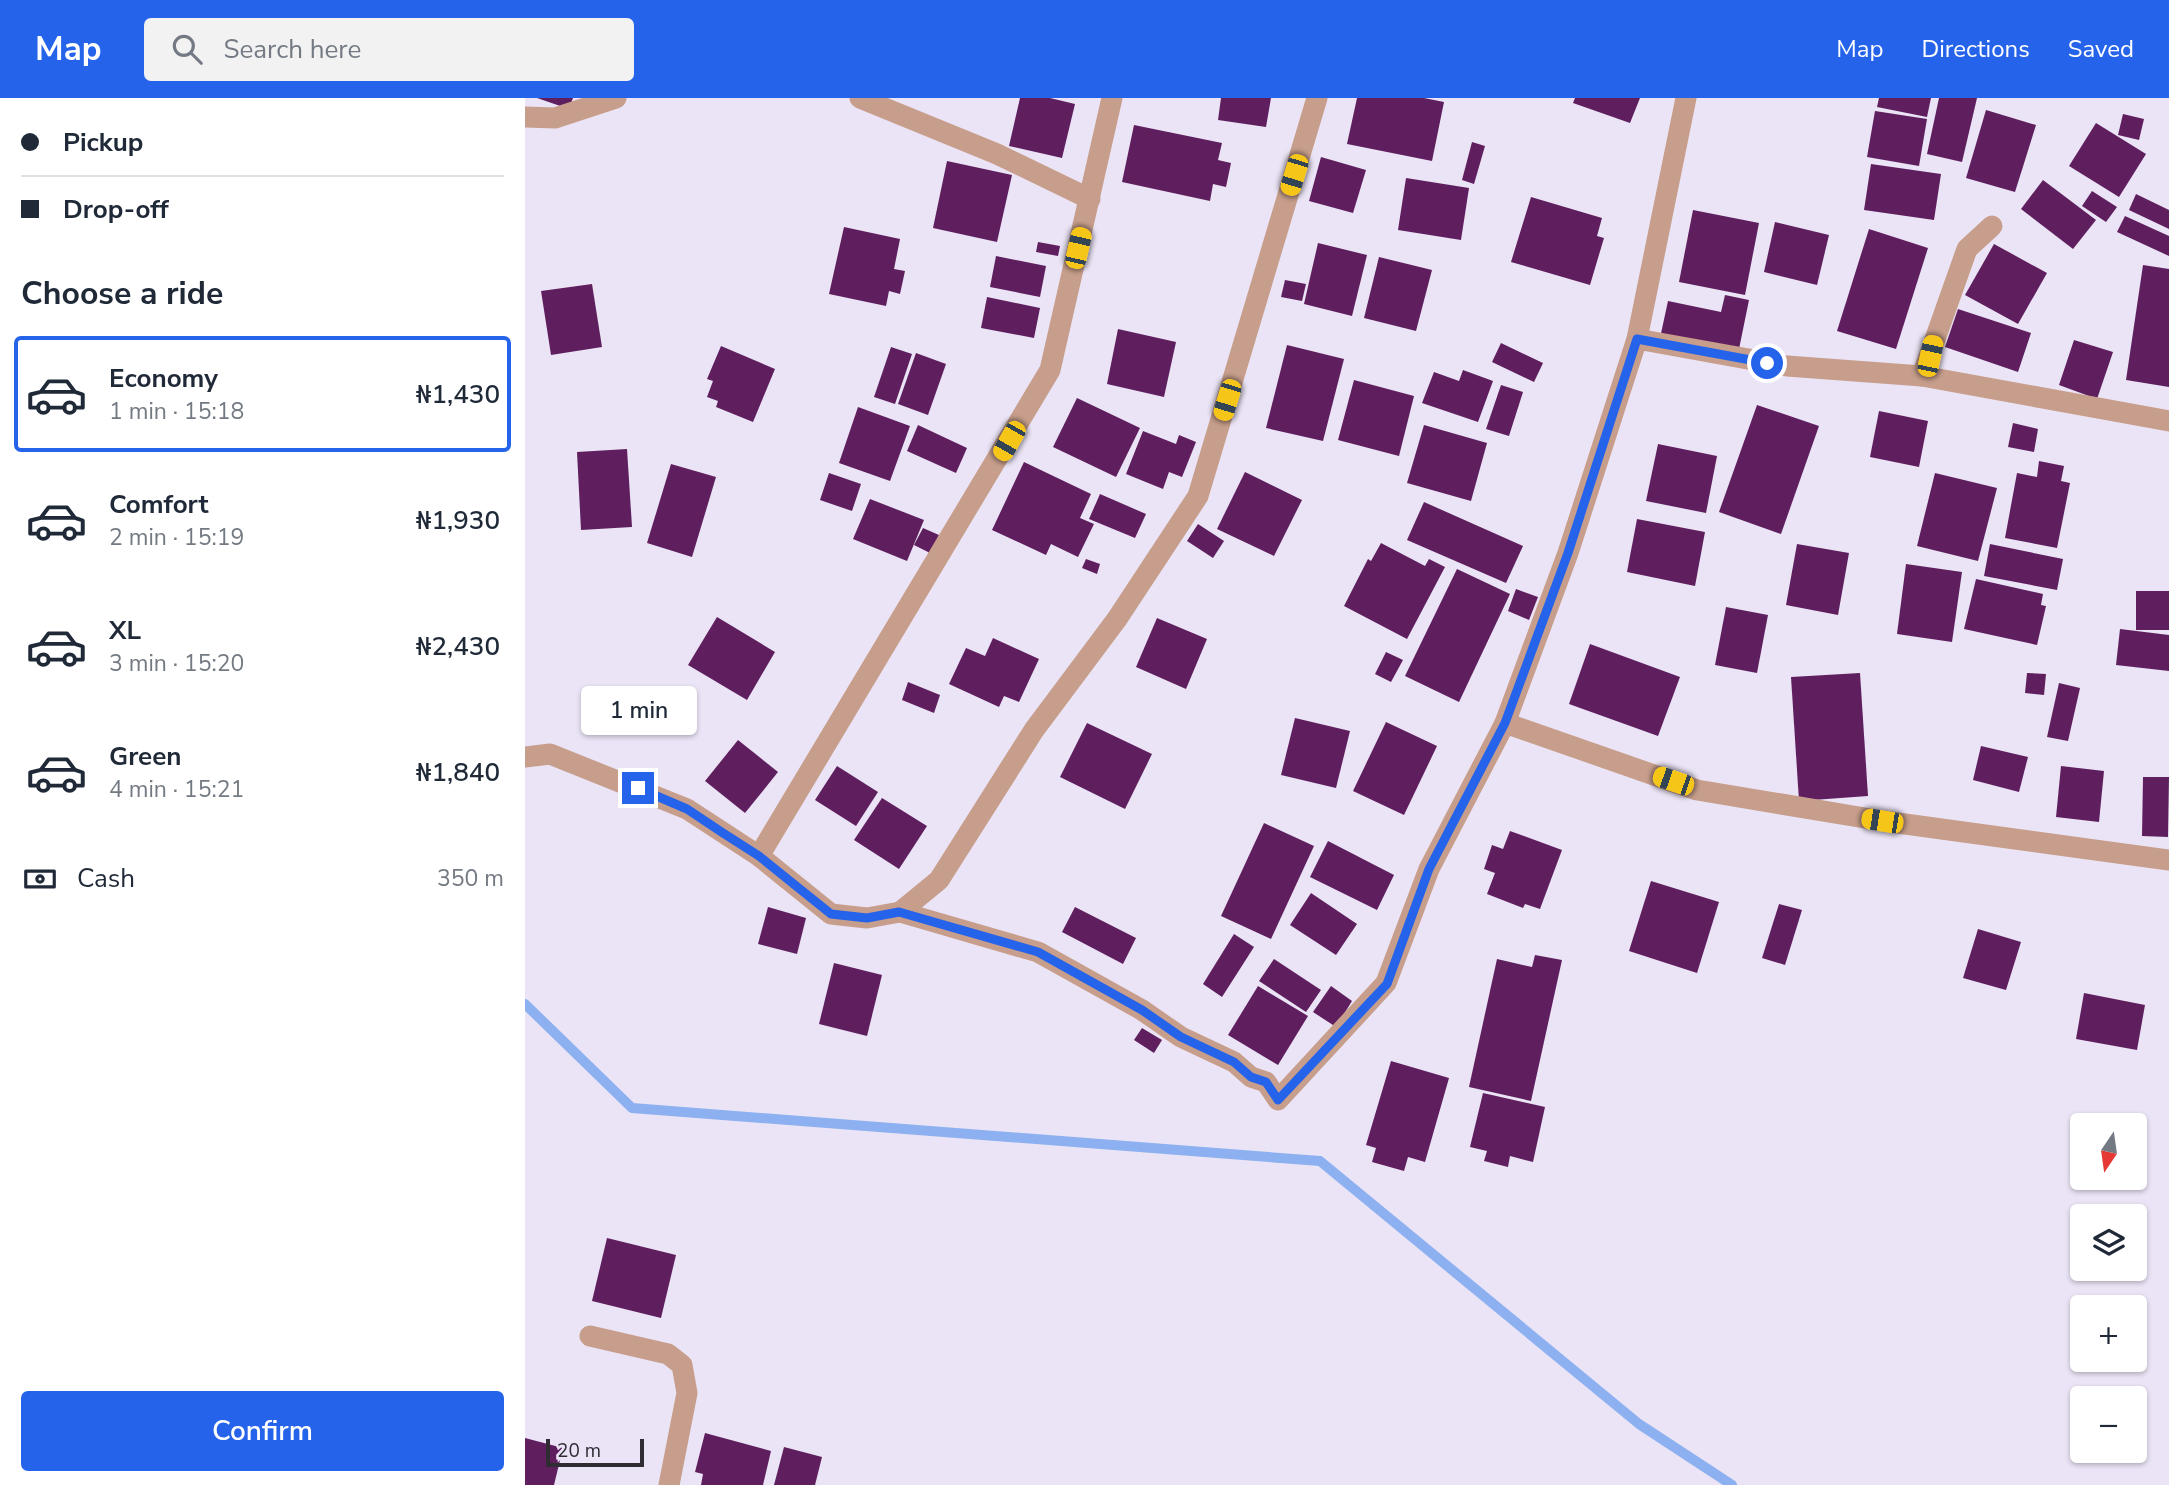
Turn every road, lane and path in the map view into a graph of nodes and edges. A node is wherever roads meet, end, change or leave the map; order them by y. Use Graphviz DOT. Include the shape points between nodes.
graph roads {
  1 [pos="616,98"];
  2 [pos="860,98"];
  3 [pos="1112,98"];
  4 [pos="1317,98"];
  5 [pos="1686,98"];
  6 [pos="525,117"];
  7 [pos="1090,199"];
  8 [pos="1992,226"];
  9 [pos="1637,339"];
  10 [pos="1921,376"];
  11 [pos="2169,421"];
  12 [pos="1505,723"];
  13 [pos="525,757"];
  14 [pos="759,856"];
  15 [pos="2169,860"];
  16 [pos="899,912"];
  17 [pos="590,1336"];
  18 [pos="669,1485"];
  1 -- 6 [label="street" via="555,118"];
  2 -- 7 [label="street" via="997,154"];
  3 -- 7 [label="street"];
  4 -- 16 [label="street" via="1198,496 1117,619 1034,730 939,880"];
  5 -- 9 [label="street"];
  7 -- 14 [label="street" via="1050,370"];
  8 -- 10 [label="street" via="1968,250"];
  9 -- 10 [label="street" via="1787,366"];
  9 -- 12 [label="street" via="1568,553"];
  10 -- 11 [label="street"];
  12 -- 15 [label="street" via="1697,790"];
  12 -- 16 [label="street" via="1429,869 1387,984 1278,1100 1266,1082 1251,1077 1234,1062 1181,1037 1038,952"];
  13 -- 14 [label="street" via="550,754 614,777 687,809"];
  14 -- 16 [label="street" via="831,914 867,918"];
  17 -- 18 [label="street" via="668,1354 681,1365 687,1393"];
}
